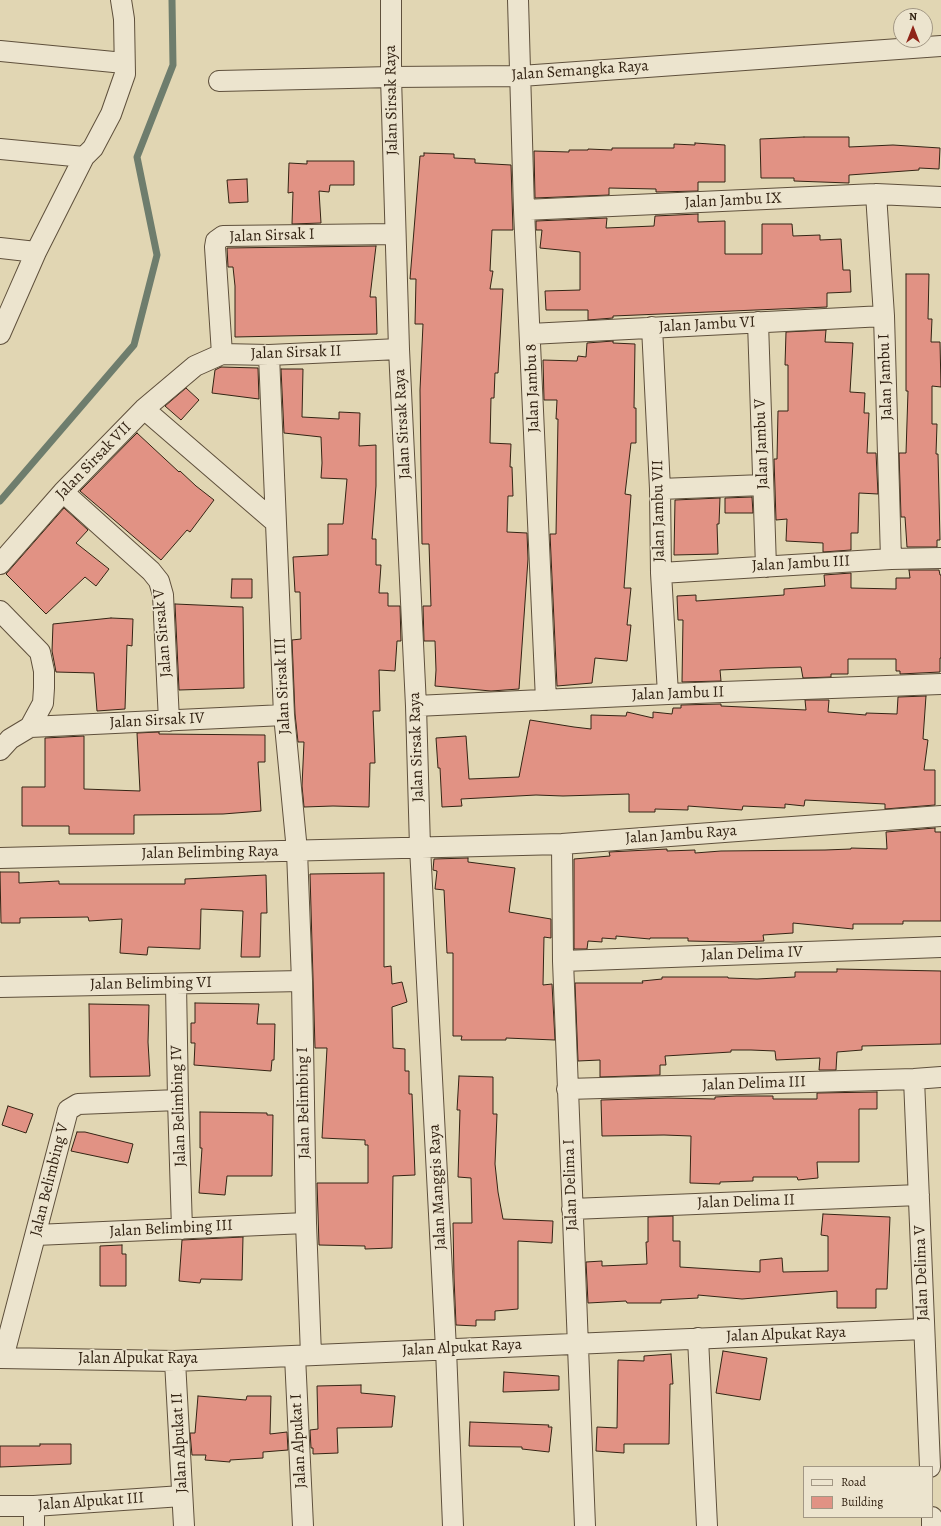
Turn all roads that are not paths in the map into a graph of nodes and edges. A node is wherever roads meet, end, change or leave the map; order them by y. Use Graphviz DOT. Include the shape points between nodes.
graph roads {
  1 [pos="121,0"];
  2 [pos="391,0"];
  3 [pos="518,0"];
  4 [pos="941,46"];
  5 [pos="0,52"];
  6 [pos="124,63"];
  7 [pos="391,76"];
  8 [pos="521,76"];
  9 [pos="219,81"];
  10 [pos="0,149"];
  11 [pos="84,157"];
  12 [pos="876,194"];
  13 [pos="941,197"];
  14 [pos="524,210"];
  15 [pos="395,234"];
  16 [pos="0,248"];
  17 [pos="36,252"];
  18 [pos="884,316"];
  19 [pos="758,322"];
  20 [pos="652,327"];
  21 [pos="0,334"];
  22 [pos="530,334"];
  23 [pos="399,349"];
  24 [pos="222,354"];
  25 [pos="269,355"];
  26 [pos="196,366"];
  27 [pos="144,409"];
  28 [pos="763,484"];
  29 [pos="660,489"];
  30 [pos="63,492"];
  31 [pos="276,522"];
  32 [pos="941,558"];
  33 [pos="891,559"];
  34 [pos="0,564"];
  35 [pos="766,566"];
  36 [pos="661,573"];
  37 [pos="0,611"];
  38 [pos="941,684"];
  39 [pos="668,694"];
  40 [pos="546,700"];
  41 [pos="416,706"];
  42 [pos="284,715"];
  43 [pos="169,721"];
  44 [pos="30,727"];
  45 [pos="0,750"];
  46 [pos="941,816"];
  47 [pos="562,844"];
  48 [pos="420,847"];
  49 [pos="297,851"];
  50 [pos="0,858"];
  51 [pos="941,947"];
  52 [pos="563,961"];
  53 [pos="302,981"];
  54 [pos="176,984"];
  55 [pos="0,987"];
  56 [pos="941,1077"];
  57 [pos="914,1079"];
  58 [pos="567,1089"];
  59 [pos="178,1100"];
  60 [pos="919,1195"];
  61 [pos="572,1209"];
  62 [pos="306,1223"];
  63 [pos="182,1229"];
  64 [pos="36,1235"];
  65 [pos="924,1329"];
  66 [pos="698,1338"];
  67 [pos="578,1343"];
  68 [pos="446,1349"];
  69 [pos="303,1355"];
  70 [pos="1,1358"];
  71 [pos="176,1361"];
  72 [pos="930,1466"];
  73 [pos="182,1496"];
  74 [pos="0,1506"];
  75 [pos="34,1506"];
  76 [pos="34,1526"];
  77 [pos="184,1526"];
  78 [pos="303,1526"];
  79 [pos="453,1526"];
  80 [pos="585,1526"];
  81 [pos="706,1526"];
  1 -- 6 [label="street" via="124,19"];
  2 -- 7 [label="street, Jalan Sirsak Raya"];
  3 -- 8 [label="street, Jalan Jambu 8"];
  4 -- 8 [label="street, Jalan Semangka Raya"];
  5 -- 6 [label="street"];
  6 -- 11 [label="street" via="125,74 111,114 93,148"];
  7 -- 8 [label="street, Jalan Semangka Raya"];
  7 -- 9 [label="street, Jalan Semangka Raya"];
  7 -- 15 [label="street, Jalan Sirsak Raya"];
  8 -- 14 [label="street, Jalan Jambu 8"];
  10 -- 11 [label="street"];
  11 -- 17 [label="street"];
  12 -- 13 [label="street, Jalan Jambu IX"];
  12 -- 14 [label="street, Jalan Jambu IX"];
  12 -- 18 [label="street, Jalan Jambu I"];
  14 -- 22 [label="street, Jalan Jambu 8"];
  15 -- 23 [label="street, Jalan Sirsak Raya"];
  15 -- 24 [label="street, Jalan Sirsak I" via="223,236 216,241 215,247"];
  16 -- 17 [label="street"];
  17 -- 21 [label="street"];
  18 -- 19 [label="street, Jalan Jambu VI"];
  18 -- 33 [label="street, Jalan Jambu I"];
  19 -- 20 [label="street, Jalan Jambu VI"];
  19 -- 28 [label="street, Jalan Jambu V"];
  20 -- 22 [label="street, Jalan Jambu VI"];
  20 -- 29 [label="street, Jalan Jambu VII"];
  22 -- 40 [label="street, Jalan Jambu 8"];
  23 -- 25 [label="street, Jalan Sirsak II"];
  23 -- 41 [label="street, Jalan Sirsak Raya"];
  24 -- 25 [label="street, Jalan Sirsak II"];
  24 -- 26 [label="street, Jalan Sirsak II"];
  25 -- 31 [label="street, Jalan Sirsak III"];
  26 -- 27 [label="street, Jalan Sirsak VII"];
  27 -- 30 [label="street, Jalan Sirsak VII"];
  27 -- 31 [label="street"];
  28 -- 29 [label="street"];
  28 -- 35 [label="street, Jalan Jambu V"];
  29 -- 36 [label="street, Jalan Jambu VII"];
  30 -- 34 [label="street, Jalan Sirsak VII"];
  30 -- 43 [label="street, Jalan Sirsak V" via="159,581 163,595"];
  31 -- 42 [label="street, Jalan Sirsak III"];
  32 -- 33 [label="street, Jalan Jambu III"];
  33 -- 35 [label="street, Jalan Jambu III"];
  35 -- 36 [label="street, Jalan Jambu III"];
  36 -- 39 [label="street, Jalan Jambu VII"];
  37 -- 44 [label="street" via="40,652 44,671 43,703"];
  38 -- 39 [label="street, Jalan Jambu II"];
  39 -- 40 [label="street, Jalan Jambu II"];
  40 -- 41 [label="street, Jalan Jambu II"];
  41 -- 48 [label="street, Jalan Sirsak Raya"];
  42 -- 43 [label="street, Jalan Sirsak IV"];
  42 -- 49 [label="street, Jalan Sirsak III"];
  43 -- 44 [label="street, Jalan Sirsak IV"];
  44 -- 45 [label="street" via="10,739"];
  46 -- 47 [label="street, Jalan Jambu Raya"];
  47 -- 48 [label="street, Jalan Jambu Raya"];
  47 -- 52 [label="street, Jalan Delima I"];
  48 -- 49 [label="street, Jalan Belimbing Raya"];
  48 -- 68 [label="street, Jalan Manggis Raya"];
  49 -- 50 [label="street, Jalan Belimbing Raya"];
  49 -- 53 [label="street, Jalan Belimbing I"];
  51 -- 52 [label="street, Jalan Delima IV"];
  52 -- 58 [label="street, Jalan Delima I"];
  53 -- 54 [label="street, Jalan Belimbing VI"];
  53 -- 62 [label="street, Jalan Belimbing I"];
  54 -- 55 [label="street, Jalan Belimbing VI"];
  54 -- 59 [label="street, Jalan Belimbing IV"];
  56 -- 57 [label="street, Jalan Delima III"];
  57 -- 58 [label="street, Jalan Delima III"];
  57 -- 60 [label="street, Jalan Delima V"];
  58 -- 61 [label="street, Jalan Delima I"];
  59 -- 63 [label="street, Jalan Belimbing IV"];
  59 -- 64 [label="street, Jalan Belimbing V" via="78,1104 68,1110"];
  60 -- 61 [label="street, Jalan Delima II"];
  60 -- 65 [label="street, Jalan Delima V"];
  61 -- 67 [label="street, Jalan Delima I"];
  62 -- 63 [label="street, Jalan Belimbing III"];
  62 -- 69 [label="street, Jalan Belimbing I"];
  63 -- 64 [label="street, Jalan Belimbing III"];
  64 -- 70 [label="street, Jalan Belimbing V"];
  65 -- 66 [label="street, Jalan Alpukat Raya"];
  65 -- 72 [label="street, Jalan Delima V"];
  66 -- 67 [label="street, Jalan Alpukat Raya"];
  66 -- 81 [label="street"];
  67 -- 68 [label="street, Jalan Alpukat Raya"];
  67 -- 80 [label="street, Jalan Delima I"];
  68 -- 69 [label="street, Jalan Alpukat Raya"];
  68 -- 79 [label="street, Jalan Manggis Raya"];
  69 -- 71 [label="street, Jalan Alpukat Raya"];
  69 -- 78 [label="street, Jalan Alpukat I"];
  70 -- 71 [label="street, Jalan Alpukat Raya"];
  71 -- 73 [label="street, Jalan Alpukat II"];
  73 -- 75 [label="street, Jalan Alpukat III"];
  73 -- 77 [label="street, Jalan Alpukat II"];
  74 -- 75 [label="street, Jalan Alpukat III"];
  75 -- 76 [label="street"];
}
